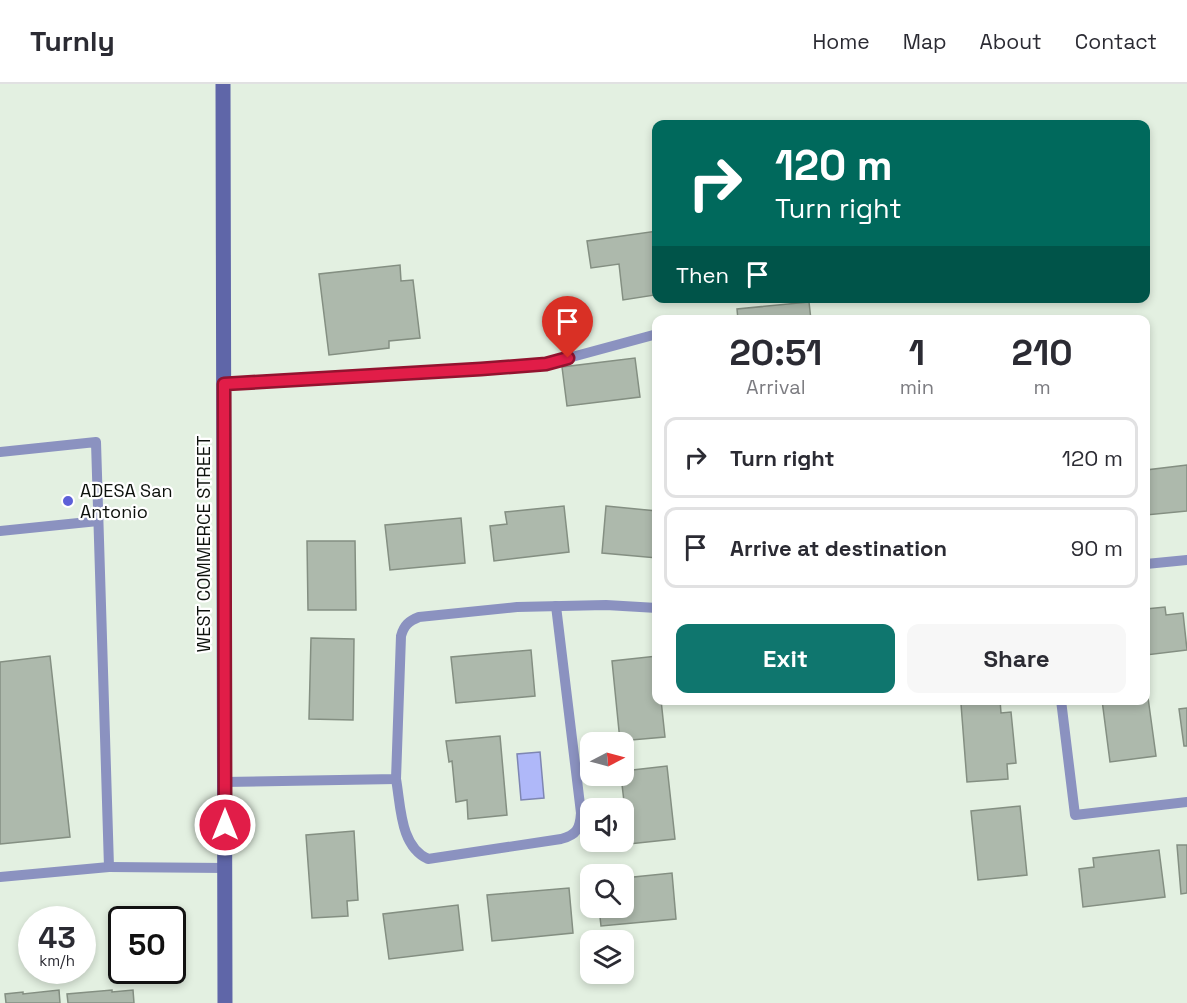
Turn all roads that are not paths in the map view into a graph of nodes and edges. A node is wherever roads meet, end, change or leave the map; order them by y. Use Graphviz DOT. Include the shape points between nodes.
graph roads {
  1 [pos="223,84"];
  2 [pos="652,335"];
  3 [pos="224,384"];
  4 [pos="0,452"];
  5 [pos="98,521"];
  6 [pos="0,531"];
  7 [pos="1187,560"];
  8 [pos="1150,564"];
  9 [pos="556,606"];
  10 [pos="652,608"];
  11 [pos="1062,705"];
  12 [pos="396,779"];
  13 [pos="224,782"];
  14 [pos="1187,802"];
  15 [pos="109,867"];
  16 [pos="225,868"];
  17 [pos="0,877"];
  18 [pos="225,1003"];
  1 -- 3 [label="main road, WEST COMMERCE STREET"];
  2 -- 3 [label="lane" via="546,364"];
  3 -- 13 [label="main road, WEST COMMERCE STREET"];
  4 -- 5 [label="lane" via="96,442"];
  5 -- 6 [label="lane"];
  5 -- 15 [label="lane"];
  7 -- 8 [label="lane"];
  9 -- 10 [label="lane"];
  9 -- 12 [label="lane" via="419,617 403,628"];
  9 -- 12 [label="lane" via="581,813 580,825 572,836 428,860 406,837"];
  11 -- 14 [label="lane" via="1075,815"];
  12 -- 13 [label="lane"];
  13 -- 16 [label="main road, WEST COMMERCE STREET"];
  15 -- 16 [label="lane"];
  15 -- 17 [label="lane"];
  16 -- 18 [label="main road, WEST COMMERCE STREET"];
}
